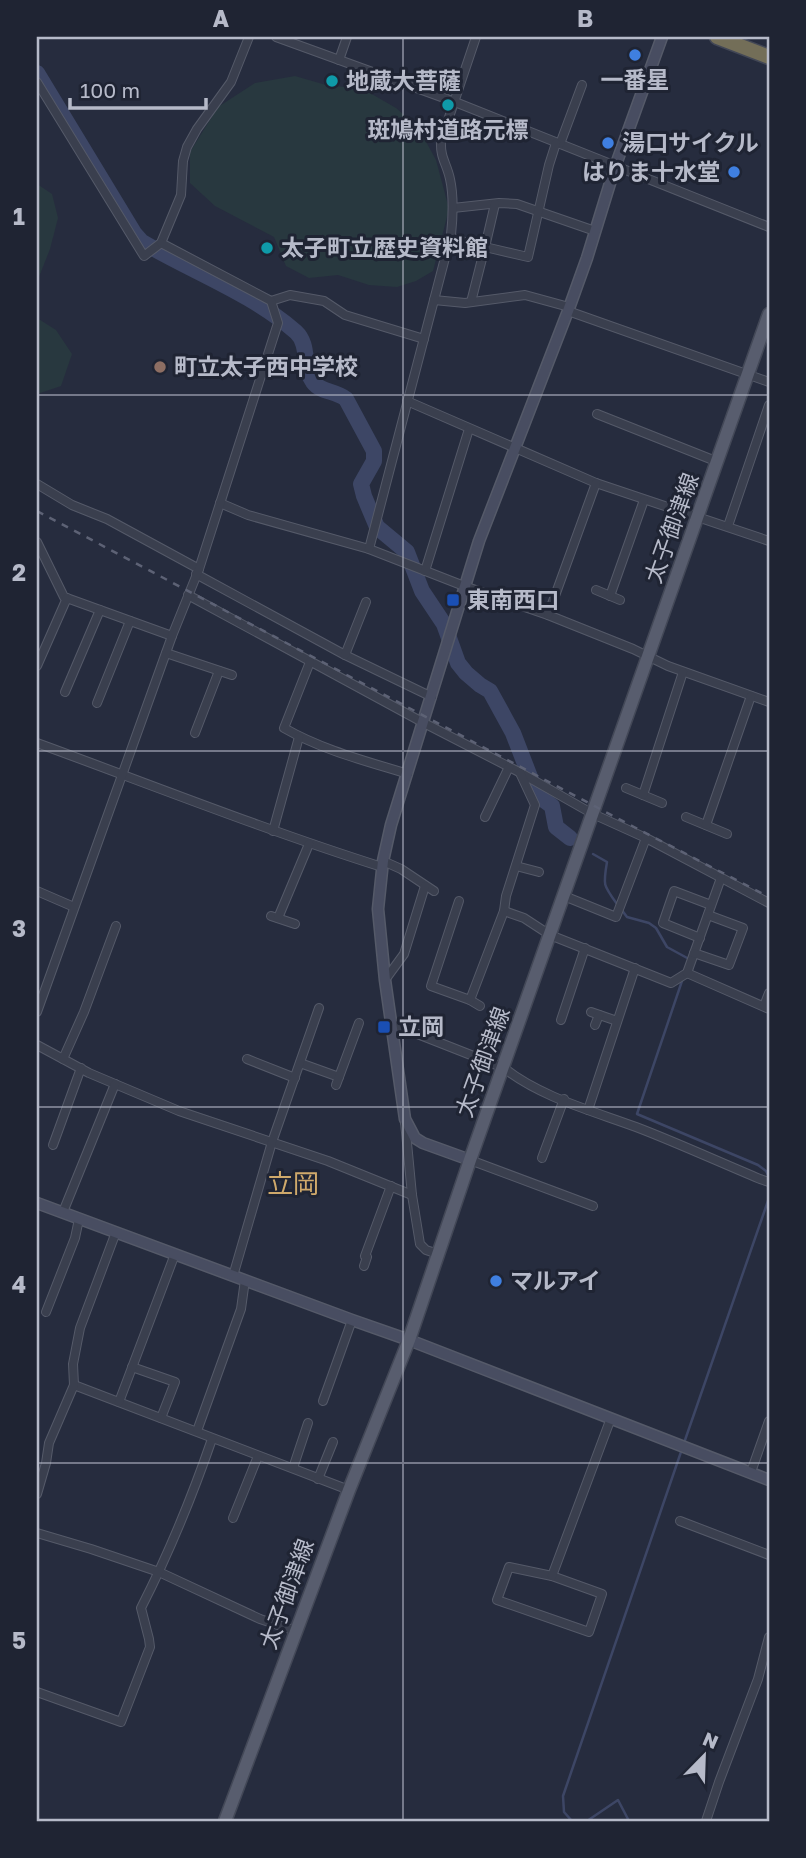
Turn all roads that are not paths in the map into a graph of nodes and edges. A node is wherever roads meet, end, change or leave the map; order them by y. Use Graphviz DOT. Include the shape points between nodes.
graph roads {
  1 [pos="249,37"];
  2 [pos="276,37"];
  3 [pos="347,37"];
  4 [pos="476,37"];
  5 [pos="662,37"];
  6 [pos="718,37"];
  7 [pos="769,57"];
  8 [pos="339,60"];
  9 [pos="37,82"];
  10 [pos="582,85"];
  11 [pos="455,102"];
  12 [pos="558,144"];
  13 [pos="615,166"];
  14 [pos="495,204"];
  15 [pos="453,208"];
  16 [pos="539,211"];
  17 [pos="769,227"];
  18 [pos="595,230"];
  19 [pos="450,238"];
  20 [pos="161,243"];
  21 [pos="485,247"];
  22 [pos="434,300"];
  23 [pos="271,301"];
  24 [pos="471,302"];
  25 [pos="569,309"];
  26 [pos="768,320"];
  27 [pos="424,339"];
  28 [pos="748,373"];
  29 [pos="769,382"];
  30 [pos="407,401"];
  31 [pos="769,405"];
  32 [pos="597,414"];
  33 [pos="469,429"];
  34 [pos="515,448"];
  35 [pos="718,461"];
  36 [pos="596,483"];
  37 [pos="37,484"];
  38 [pos="644,500"];
  39 [pos="220,503"];
  40 [pos="698,516"];
  41 [pos="728,526"];
  42 [pos="769,541"];
  43 [pos="37,542"];
  44 [pos="369,549"];
  45 [pos="425,571"];
  46 [pos="198,572"];
  47 [pos="464,586"];
  48 [pos="596,590"];
  49 [pos="188,595"];
  50 [pos="610,596"];
  51 [pos="67,598"];
  52 [pos="620,600"];
  53 [pos="366,602"];
  54 [pos="100,610"];
  55 [pos="548,615"];
  56 [pos="130,621"];
  57 [pos="172,636"];
  58 [pos="166,653"];
  59 [pos="345,655"];
  60 [pos="648,657"];
  61 [pos="103,660"];
  62 [pos="310,662"];
  63 [pos="37,663"];
  64 [pos="113,664"];
  65 [pos="219,671"];
  66 [pos="683,672"];
  67 [pos="232,675"];
  68 [pos="65,686"];
  69 [pos="751,696"];
  70 [pos="432,697"];
  71 [pos="769,702"];
  72 [pos="97,703"];
  73 [pos="424,723"];
  74 [pos="195,733"];
  75 [pos="299,737"];
  76 [pos="37,743"];
  77 [pos="509,767"];
  78 [pos="519,772"];
  79 [pos="122,774"];
  80 [pos="408,774"];
  81 [pos="626,788"];
  82 [pos="643,795"];
  83 [pos="662,803"];
  84 [pos="593,814"];
  85 [pos="485,817"];
  86 [pos="686,817"];
  87 [pos="706,825"];
  88 [pos="272,831"];
  89 [pos="727,834"];
  90 [pos="646,838"];
  91 [pos="309,844"];
  92 [pos="382,864"];
  93 [pos="516,866"];
  94 [pos="539,872"];
  95 [pos="721,878"];
  96 [pos="425,886"];
  97 [pos="37,891"];
  98 [pos="434,891"];
  99 [pos="564,896"];
  100 [pos="459,901"];
  101 [pos="769,903"];
  102 [pos="711,905"];
  103 [pos="74,907"];
  104 [pos="504,911"];
  105 [pos="708,915"];
  106 [pos="295,924"];
  107 [pos="116,926"];
  108 [pos="550,935"];
  109 [pos="699,938"];
  110 [pos="585,948"];
  111 [pos="694,953"];
  112 [pos="635,968"];
  113 [pos="687,973"];
  114 [pos="385,980"];
  115 [pos="769,993"];
  116 [pos="470,1000"];
  117 [pos="480,1006"];
  118 [pos="320,1008"];
  119 [pos="767,1008"];
  120 [pos="37,1012"];
  121 [pos="561,1020"];
  122 [pos="617,1021"];
  123 [pos="359,1023"];
  124 [pos="392,1024"];
  125 [pos="595,1025"];
  126 [pos="37,1045"];
  127 [pos="63,1059"];
  128 [pos="247,1059"];
  129 [pos="300,1063"];
  130 [pos="504,1068"];
  131 [pos="81,1069"];
  132 [pos="295,1078"];
  133 [pos="115,1084"];
  134 [pos="564,1099"];
  135 [pos="587,1110"];
  136 [pos="405,1119"];
  137 [pos="272,1142"];
  138 [pos="52,1145"];
  139 [pos="542,1158"];
  140 [pos="470,1160"];
  141 [pos="769,1182"];
  142 [pos="391,1186"];
  143 [pos="412,1195"];
  144 [pos="37,1202"];
  145 [pos="593,1206"];
  146 [pos="63,1213"];
  147 [pos="79,1219"];
  148 [pos="116,1232"];
  149 [pos="175,1254"];
  150 [pos="438,1254"];
  151 [pos="364,1266"];
  152 [pos="233,1276"];
  153 [pos="245,1280"];
  154 [pos="46,1312"];
  155 [pos="352,1320"];
  156 [pos="409,1340"];
  157 [pos="132,1367"];
  158 [pos="74,1385"];
  159 [pos="323,1401"];
  160 [pos="119,1402"];
  161 [pos="161,1418"];
  162 [pos="611,1418"];
  163 [pos="769,1421"];
  164 [pos="308,1423"];
  165 [pos="197,1431"];
  166 [pos="212,1439"];
  167 [pos="333,1442"];
  168 [pos="258,1456"];
  169 [pos="293,1468"];
  170 [pos="751,1472"];
  171 [pos="318,1479"];
  172 [pos="769,1479"];
  173 [pos="349,1490"];
  174 [pos="37,1494"];
  175 [pos="233,1518"];
  176 [pos="680,1521"];
  177 [pos="37,1533"];
  178 [pos="769,1555"];
  179 [pos="159,1572"];
  180 [pos="551,1576"];
  181 [pos="296,1631"];
  182 [pos="769,1637"];
  183 [pos="37,1692"];
  184 [pos="225,1821"];
  185 [pos="706,1821"];
  1 -- 20 [label="street" via="231,82 187,147 181,195"];
  2 -- 8 [label="street"];
  3 -- 8 [label="street"];
  4 -- 11 [label="street"];
  5 -- 13 [label="street"];
  6 -- 7 [label="highway"];
  8 -- 11 [label="street"];
  9 -- 20 [label="street" via="144,256"];
  10 -- 12 [label="street"];
  11 -- 12 [label="street"];
  11 -- 15 [label="street" via="440,152 450,175"];
  12 -- 13 [label="street"];
  12 -- 16 [label="street"];
  13 -- 17 [label="street"];
  13 -- 18 [label="street"];
  14 -- 15 [label="street"];
  14 -- 16 [label="street"];
  14 -- 21 [label="street"];
  15 -- 19 [label="street"];
  16 -- 18 [label="street"];
  16 -- 21 [label="street" via="528,257"];
  18 -- 25 [label="street"];
  19 -- 21 [label="street"];
  19 -- 22 [label="street"];
  20 -- 23 [label="street"];
  21 -- 24 [label="street"];
  22 -- 24 [label="street"];
  22 -- 27 [label="street"];
  23 -- 27 [label="street" via="290,295 324,301 345,315"];
  23 -- 39 [label="street" via="278,323"];
  24 -- 25 [label="street" via="525,295"];
  25 -- 28 [label="street"];
  25 -- 34 [label="street"];
  26 -- 28 [label="main road, 太子御津線"];
  27 -- 30 [label="street"];
  28 -- 29 [label="street"];
  28 -- 35 [label="main road, 太子御津線"];
  30 -- 33 [label="street"];
  30 -- 44 [label="street"];
  31 -- 41 [label="street"];
  32 -- 35 [label="street"];
  33 -- 34 [label="street"];
  33 -- 45 [label="street"];
  34 -- 36 [label="street"];
  34 -- 47 [label="street"];
  35 -- 40 [label="main road, 太子御津線"];
  36 -- 38 [label="street"];
  36 -- 55 [label="street"];
  37 -- 46 [label="street"];
  38 -- 40 [label="street"];
  38 -- 50 [label="street"];
  39 -- 44 [label="street"];
  39 -- 46 [label="street"];
  40 -- 41 [label="street"];
  40 -- 60 [label="main road, 太子御津線"];
  41 -- 42 [label="street"];
  43 -- 51 [label="street"];
  44 -- 45 [label="street"];
  45 -- 47 [label="street"];
  46 -- 49 [label="street"];
  46 -- 59 [label="street"];
  47 -- 55 [label="street"];
  47 -- 70 [label="street"];
  48 -- 50 [label="street"];
  49 -- 57 [label="street"];
  49 -- 62 [label="street"];
  50 -- 52 [label="street"];
  51 -- 54 [label="street"];
  51 -- 63 [label="street" via="44,638"];
  53 -- 59 [label="street"];
  54 -- 56 [label="street"];
  54 -- 68 [label="street"];
  55 -- 60 [label="street"];
  56 -- 57 [label="street"];
  56 -- 64 [label="street"];
  57 -- 58 [label="street"];
  58 -- 65 [label="street"];
  58 -- 79 [label="street"];
  59 -- 70 [label="street"];
  60 -- 66 [label="street"];
  60 -- 84 [label="main road, 太子御津線"];
  61 -- 64 [label="street"];
  62 -- 73 [label="street"];
  62 -- 75 [label="street" via="284,728"];
  64 -- 72 [label="street"];
  65 -- 67 [label="street"];
  65 -- 74 [label="street"];
  66 -- 69 [label="street"];
  66 -- 82 [label="street"];
  69 -- 71 [label="street"];
  69 -- 87 [label="street"];
  70 -- 73 [label="street"];
  73 -- 77 [label="street"];
  73 -- 80 [label="street"];
  75 -- 80 [label="street"];
  75 -- 88 [label="street"];
  76 -- 79 [label="street"];
  77 -- 78 [label="street"];
  77 -- 85 [label="street"];
  78 -- 84 [label="street"];
  78 -- 93 [label="street" via="536,805"];
  79 -- 88 [label="street"];
  79 -- 103 [label="street"];
  80 -- 92 [label="street"];
  81 -- 82 [label="street"];
  82 -- 83 [label="street"];
  84 -- 90 [label="street"];
  84 -- 99 [label="main road, 太子御津線"];
  86 -- 87 [label="street"];
  87 -- 89 [label="street"];
  88 -- 91 [label="street"];
  90 -- 95 [label="street"];
  90 -- 99 [label="street" via="616,917"];
  91 -- 92 [label="street"];
  91 -- 106 [label="street" via="275,917"];
  92 -- 96 [label="street" via="401,869"];
  92 -- 114 [label="street" via="378,909"];
  93 -- 94 [label="street"];
  93 -- 104 [label="street"];
  95 -- 101 [label="street"];
  95 -- 102 [label="street"];
  96 -- 98 [label="street"];
  96 -- 114 [label="street" via="404,954"];
  97 -- 103 [label="street"];
  99 -- 108 [label="main road, 太子御津線"];
  100 -- 116 [label="street" via="431,986"];
  102 -- 105 [label="street"];
  102 -- 109 [label="street" via="674,891 663,923"];
  103 -- 120 [label="street"];
  104 -- 108 [label="street"];
  104 -- 116 [label="street"];
  105 -- 109 [label="street"];
  105 -- 111 [label="street" via="743,928 729,965"];
  107 -- 127 [label="street" via="95,991 74,1025"];
  108 -- 110 [label="street"];
  108 -- 130 [label="main road, 太子御津線"];
  109 -- 111 [label="street"];
  110 -- 112 [label="street"];
  110 -- 121 [label="street"];
  111 -- 113 [label="street"];
  112 -- 113 [label="street" via="671,983"];
  112 -- 122 [label="street"];
  113 -- 119 [label="street"];
  114 -- 124 [label="street"];
  115 -- 119 [label="street"];
  116 -- 117 [label="street"];
  118 -- 129 [label="street"];
  122 -- 125 [label="street" via="595,1013"];
  122 -- 135 [label="street"];
  123 -- 129 [label="street" via="338,1081"];
  124 -- 130 [label="street"];
  124 -- 136 [label="street"];
  126 -- 127 [label="street"];
  127 -- 131 [label="street"];
  128 -- 132 [label="street"];
  129 -- 132 [label="street"];
  130 -- 134 [label="street"];
  130 -- 140 [label="main road, 太子御津線"];
  131 -- 133 [label="street"];
  131 -- 138 [label="street"];
  132 -- 137 [label="street"];
  133 -- 137 [label="street"];
  133 -- 146 [label="street"];
  134 -- 135 [label="street"];
  134 -- 139 [label="street"];
  135 -- 141 [label="street"];
  136 -- 140 [label="street" via="415,1138"];
  136 -- 143 [label="street"];
  137 -- 142 [label="street"];
  137 -- 152 [label="street"];
  140 -- 145 [label="street"];
  140 -- 150 [label="main road, 太子御津線"];
  142 -- 143 [label="street"];
  142 -- 151 [label="street" via="370,1231"];
  143 -- 150 [label="street" via="419,1244"];
  144 -- 146 [label="street"];
  146 -- 147 [label="street"];
  147 -- 148 [label="street"];
  147 -- 154 [label="street"];
  148 -- 149 [label="street"];
  148 -- 158 [label="street" via="80,1328"];
  149 -- 152 [label="street"];
  149 -- 157 [label="street"];
  150 -- 156 [label="main road, 太子御津線"];
  152 -- 153 [label="street"];
  153 -- 155 [label="street"];
  153 -- 165 [label="street" via="242,1309"];
  155 -- 156 [label="street"];
  155 -- 159 [label="street"];
  156 -- 162 [label="street"];
  156 -- 173 [label="main road, 太子御津線"];
  157 -- 160 [label="street"];
  157 -- 161 [label="street" via="175,1382"];
  158 -- 160 [label="street"];
  158 -- 174 [label="street" via="49,1443"];
  160 -- 161 [label="street"];
  161 -- 165 [label="street"];
  162 -- 170 [label="street"];
  162 -- 180 [label="street"];
  163 -- 170 [label="street"];
  164 -- 169 [label="street"];
  165 -- 166 [label="street"];
  166 -- 168 [label="street"];
  166 -- 179 [label="street"];
  167 -- 171 [label="street"];
  168 -- 169 [label="street"];
  168 -- 175 [label="street"];
  169 -- 171 [label="street"];
  170 -- 172 [label="street"];
  171 -- 173 [label="street"];
  173 -- 181 [label="main road, 太子御津線"];
  176 -- 178 [label="street"];
  177 -- 179 [label="street"];
  179 -- 181 [label="street"];
  179 -- 183 [label="street" via="141,1608 150,1647 121,1722"];
  180 -- 180 [label="street" via="509,1567 497,1600 589,1632 602,1594"];
  181 -- 184 [label="main road, 太子御津線"];
  182 -- 185 [label="street"];
}
